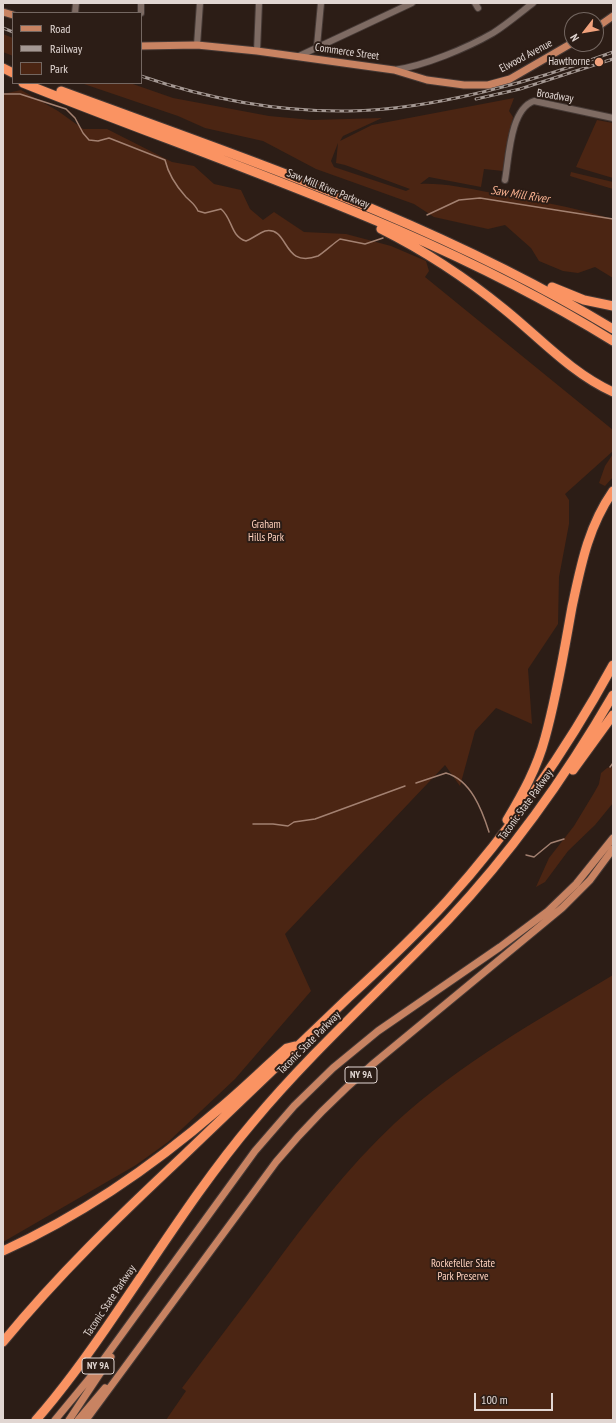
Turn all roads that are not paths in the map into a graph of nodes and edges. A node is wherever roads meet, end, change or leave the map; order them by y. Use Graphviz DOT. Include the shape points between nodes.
graph roads {
  1 [pos="200,3"];
  2 [pos="260,3"];
  3 [pos="321,3"];
  4 [pos="412,3"];
  5 [pos="533,3"];
  6 [pos="613,16"];
  7 [pos="604,22"];
  8 [pos="142,46"];
  9 [pos="196,46"];
  10 [pos="317,46"];
  11 [pos="564,48"];
  12 [pos="257,51"];
  13 [pos="299,56"];
  14 [pos="3,68"];
  15 [pos="394,70"];
  16 [pos="12,72"];
  17 [pos="26,84"];
  18 [pos="42,84"];
  19 [pos="613,118"];
  20 [pos="505,180"];
  21 [pos="355,213"];
  22 [pos="434,234"];
  23 [pos="613,306"];
  24 [pos="613,329"];
  25 [pos="613,341"];
  26 [pos="613,392"];
  27 [pos="613,491"];
  28 [pos="613,665"];
  29 [pos="613,695"];
  30 [pos="613,715"];
  31 [pos="551,793"];
  32 [pos="613,838"];
  33 [pos="613,850"];
  34 [pos="486,854"];
  35 [pos="300,1044"];
  36 [pos="3,1251"];
  37 [pos="139,1310"];
  38 [pos="147,1338"];
  39 [pos="3,1342"];
  40 [pos="36,1420"];
  41 [pos="55,1420"];
  42 [pos="69,1420"];
  43 [pos="78,1420"];
  44 [pos="86,1420"];
  1 -- 9 [label="street"];
  2 -- 12 [label="street"];
  3 -- 10 [label="street"];
  4 -- 10 [label="street"];
  5 -- 15 [label="street, Commerce Street" via="493,32 474,42 423,64"];
  6 -- 7 [label="main road"];
  8 -- 9 [label="main road, Commerce Street"];
  9 -- 12 [label="main road, Commerce Street"];
  10 -- 13 [label="street"];
  11 -- 15 [label="main road, Elwood Avenue" via="510,79 488,85 427,80"];
  12 -- 13 [label="main road, Commerce Street"];
  13 -- 15 [label="main road, Commerce Street"];
  14 -- 16 [label="highway"];
  17 -- 21 [label="highway, Saw Mill River Parkway"];
  18 -- 22 [label="highway, Saw Mill River Parkway" via="336,193"];
  19 -- 20 [label="street, Broadway" via="534,101 527,104 516,118"];
  21 -- 25 [label="highway, Saw Mill River Parkway" via="480,268"];
  21 -- 26 [label="highway" via="462,277 574,368"];
  22 -- 23 [label="highway" via="514,268 564,293"];
  22 -- 24 [label="highway, Saw Mill River Parkway" via="516,274"];
  27 -- 34 [label="highway" via="594,524 583,555 552,711 541,753 523,792"];
  28 -- 34 [label="highway, Taconic State Parkway" via="550,769"];
  29 -- 31 [label="highway, Taconic State Parkway"];
  30 -- 31 [label="highway" via="578,764"];
  31 -- 40 [label="highway, Taconic State Parkway" via="515,842 460,907 254,1120 201,1189 72,1377"];
  32 -- 37 [label="main road, NY 9A" via="576,884 548,912 378,1031 308,1092 256,1151"];
  33 -- 38 [label="main road, NY 9A" via="590,880 562,908 373,1064 310,1123 276,1162"];
  34 -- 35 [label="highway, Taconic State Parkway" via="441,908"];
  35 -- 36 [label="highway" via="287,1048 207,1120 131,1178 71,1217"];
  35 -- 39 [label="highway, Taconic State Parkway" via="106,1229 52,1285"];
  37 -- 41 [label="main road, NY 9A" via="87,1382"];
  37 -- 42 [label="main road"];
  38 -- 43 [label="main road"];
  38 -- 44 [label="main road, NY 9A"];
}
